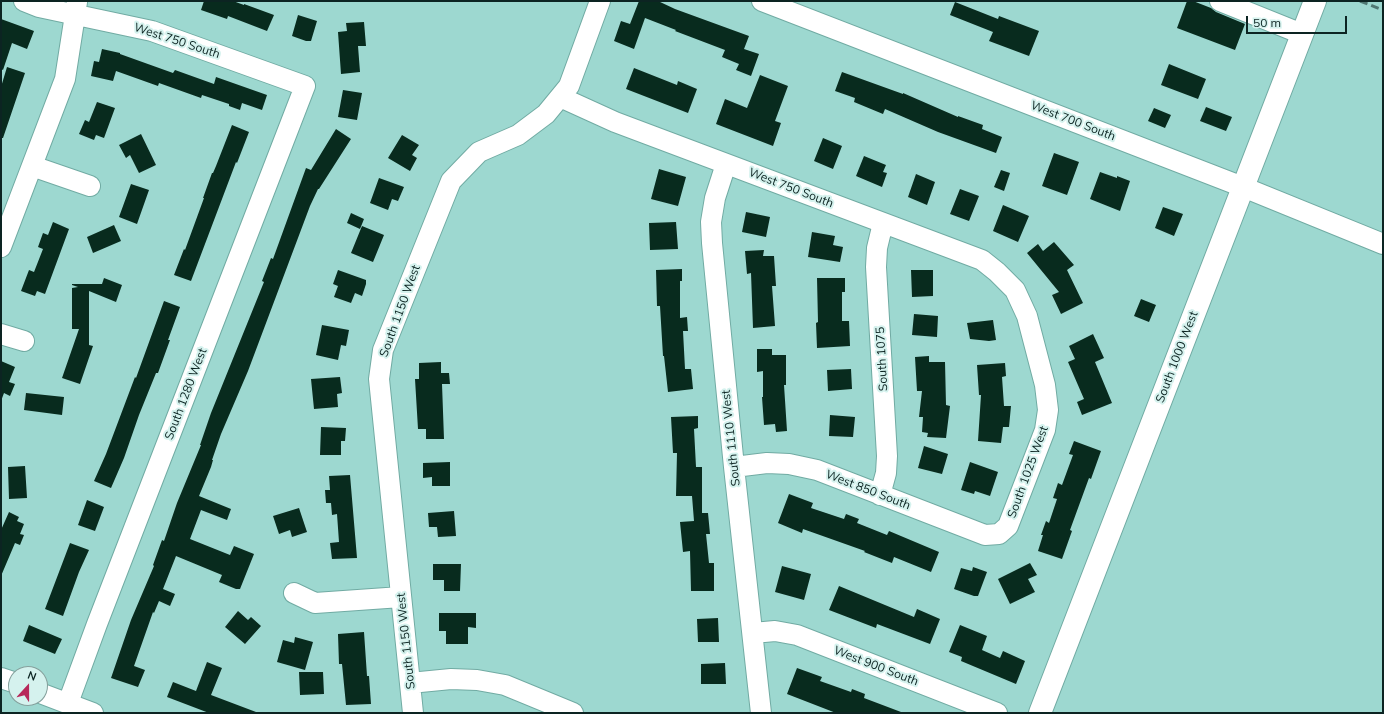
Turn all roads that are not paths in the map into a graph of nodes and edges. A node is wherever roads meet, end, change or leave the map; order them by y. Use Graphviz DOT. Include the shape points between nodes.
graph roads {
  1 [pos="24,1"];
  2 [pos="600,1"];
  3 [pos="762,1"];
  4 [pos="1220,1"];
  5 [pos="1315,1"];
  6 [pos="76,8"];
  7 [pos="1302,34"];
  8 [pos="305,86"];
  9 [pos="560,97"];
  10 [pos="726,164"];
  11 [pos="32,166"];
  12 [pos="90,186"];
  13 [pos="1243,187"];
  14 [pos="884,223"];
  15 [pos="1383,244"];
  16 [pos="1,247"];
  17 [pos="1015,290"];
  18 [pos="1,334"];
  19 [pos="24,341"];
  20 [pos="734,467"];
  21 [pos="880,495"];
  22 [pos="999,534"];
  23 [pos="294,594"];
  24 [pos="401,597"];
  25 [pos="752,633"];
  26 [pos="410,683"];
  27 [pos="48,696"];
  28 [pos="68,703"];
  29 [pos="93,713"];
  30 [pos="413,713"];
  31 [pos="573,713"];
  32 [pos="762,713"];
  33 [pos="997,713"];
  34 [pos="1040,713"];
  1 -- 6 [label="street, West 750 South" via="39,7"];
  2 -- 9 [label="street, South 1150 West" via="569,86"];
  3 -- 13 [label="street, West 700 South"];
  4 -- 7 [label="street"];
  5 -- 7 [label="main road, South 1000 West"];
  6 -- 8 [label="street, West 750 South" via="152,31"];
  6 -- 11 [label="street" via="65,79"];
  7 -- 13 [label="main road, South 1000 West"];
  8 -- 28 [label="street, South 1280 West"];
  9 -- 10 [label="street, West 750 South" via="615,122"];
  9 -- 24 [label="street, South 1150 West" via="546,114 518,135 479,152 451,181 383,350 379,379"];
  10 -- 14 [label="street, West 750 South"];
  10 -- 20 [label="street, South 1110 West" via="715,198 711,222"];
  11 -- 12 [label="street"];
  11 -- 16 [label="street"];
  13 -- 15 [label="street, West 700 South"];
  13 -- 34 [label="main road, South 1000 West"];
  14 -- 17 [label="street, West 750 South" via="982,260"];
  14 -- 21 [label="street, South 1075" via="877,248 876,267 887,456 886,473"];
  17 -- 22 [label="street, South 1025 West" via="1027,316 1045,385 1048,410 1045,430 1008,526"];
  18 -- 19 [label="street"];
  20 -- 21 [label="street, West 850 South" via="767,463 789,464 817,470"];
  20 -- 25 [label="street, South 1110 West"];
  21 -- 22 [label="street, West 850 South" via="985,535"];
  23 -- 24 [label="street" via="315,603"];
  24 -- 26 [label="street, South 1150 West"];
  25 -- 32 [label="street, South 1110 West"];
  25 -- 33 [label="street, West 900 South" via="775,631 797,635"];
  26 -- 30 [label="street, South 1150 West"];
  26 -- 31 [label="street" via="452,679 505,685"];
  27 -- 28 [label="street"];
  28 -- 29 [label="street"];
}
